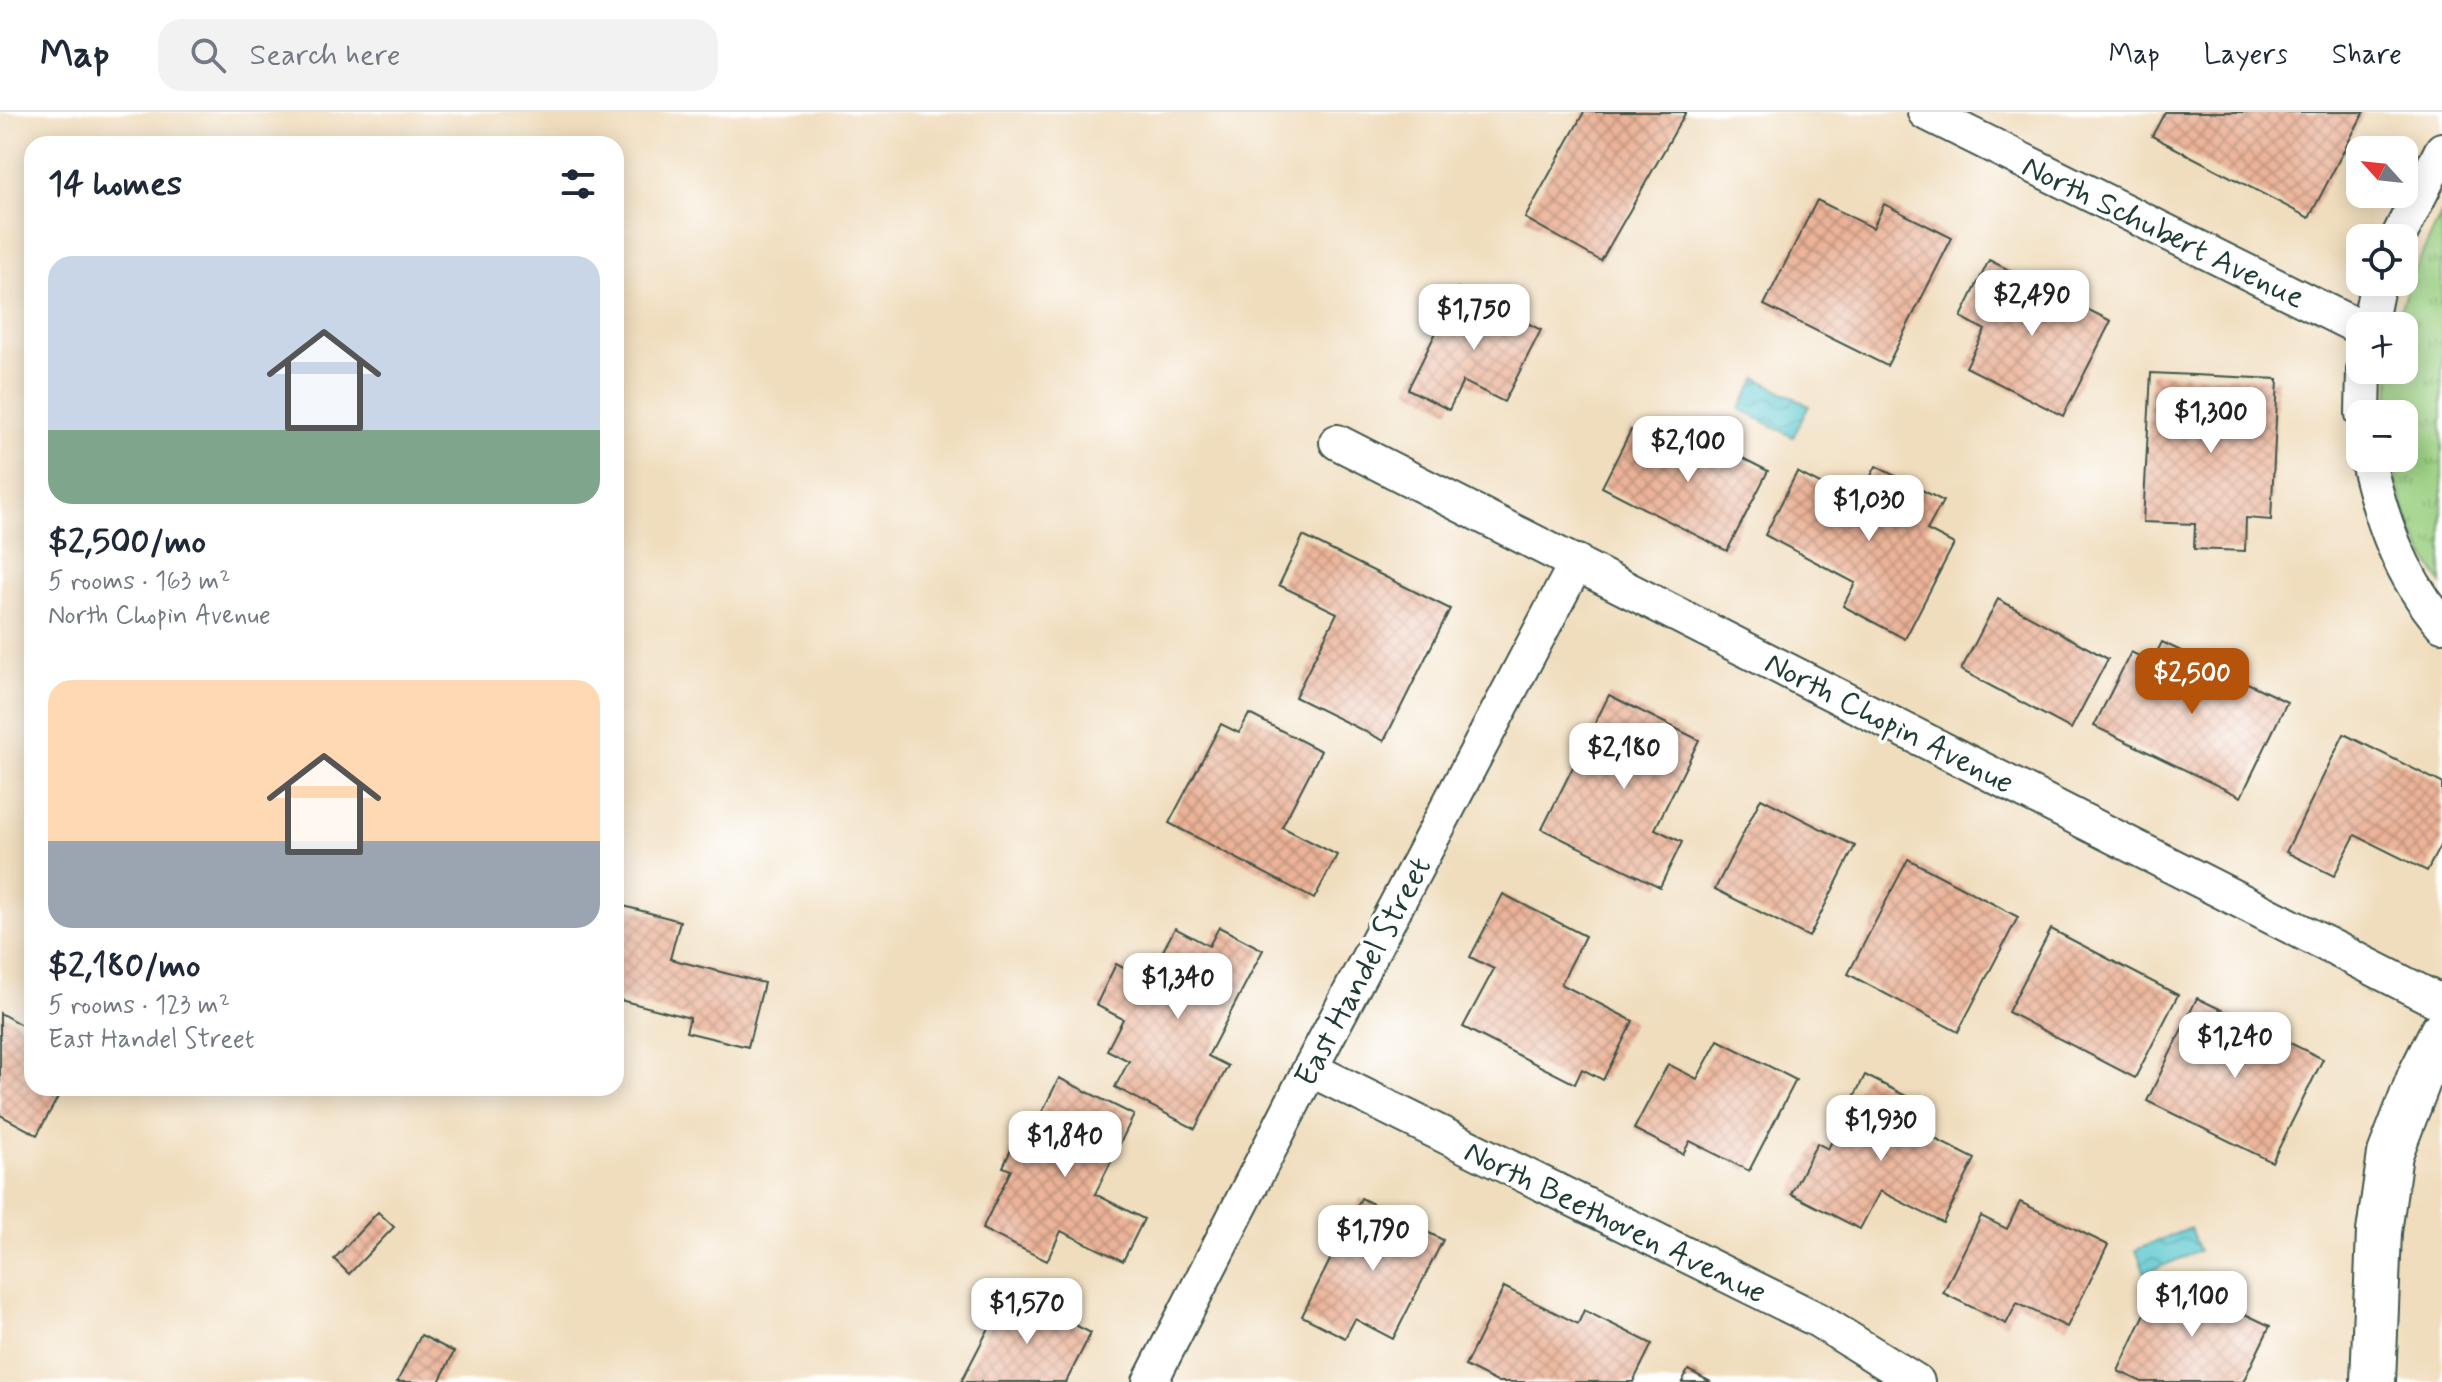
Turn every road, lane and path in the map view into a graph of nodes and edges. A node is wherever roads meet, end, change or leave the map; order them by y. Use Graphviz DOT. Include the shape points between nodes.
graph roads {
  1 [pos="1925,112"];
  2 [pos="2442,150"];
  3 [pos="2405,224"];
  4 [pos="2346,321"];
  5 [pos="1337,442"];
  6 [pos="2370,472"];
  7 [pos="1577,562"];
  8 [pos="2442,624"];
  9 [pos="2442,1003"];
  10 [pos="2442,1032"];
  11 [pos="1310,1069"];
  12 [pos="1150,1382"];
  13 [pos="1917,1382"];
  14 [pos="2373,1382"];
  1 -- 4 [label="street, North Schubert Avenue"];
  2 -- 3 [label="street"];
  5 -- 7 [label="street, North Chopin Avenue"];
  6 -- 8 [label="street" via="2403,567"];
  7 -- 9 [label="street, North Chopin Avenue"];
  7 -- 11 [label="street, East Handel Street"];
  10 -- 14 [label="street" via="2390,1154 2379,1232"];
  11 -- 12 [label="street, East Handel Street"];
  11 -- 13 [label="street, North Beethoven Avenue" via="1818,1320"];
}
